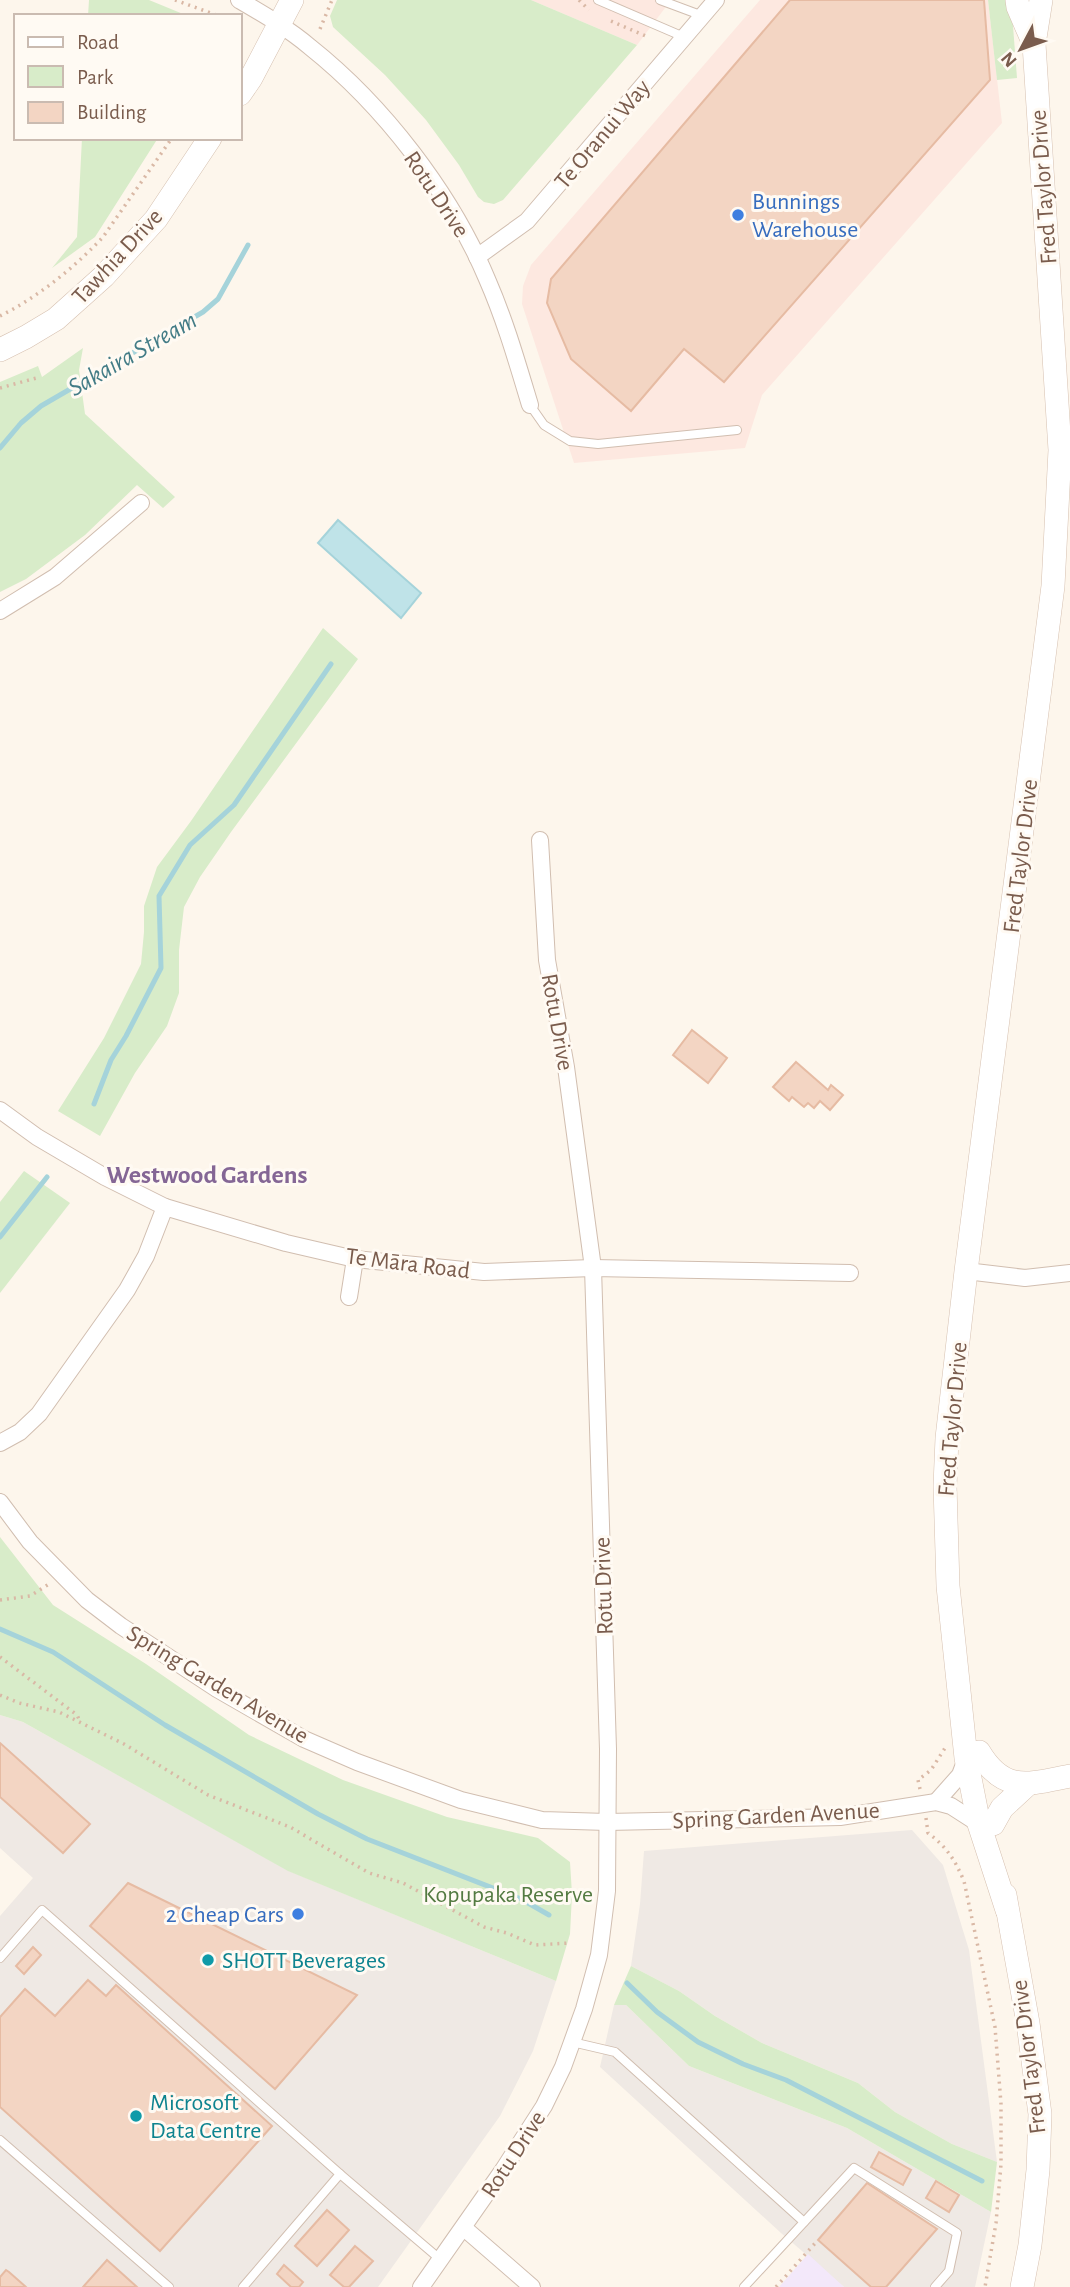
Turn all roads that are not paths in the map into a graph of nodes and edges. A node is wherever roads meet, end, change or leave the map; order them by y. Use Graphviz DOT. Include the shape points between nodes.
graph roads {
  1 [pos="239,0"];
  2 [pos="292,0"];
  3 [pos="598,0"];
  4 [pos="660,0"];
  5 [pos="716,0"];
  6 [pos="1017,0"];
  7 [pos="1041,0"];
  8 [pos="702,16"];
  9 [pos="280,25"];
  10 [pos="684,37"];
  11 [pos="1034,44"];
  12 [pos="242,91"];
  13 [pos="209,140"];
  14 [pos="478,257"];
  15 [pos="0,350"];
  16 [pos="530,405"];
  17 [pos="737,430"];
  18 [pos="141,503"];
  19 [pos="0,611"];
  20 [pos="540,840"];
  21 [pos="0,1110"];
  22 [pos="165,1207"];
  23 [pos="355,1259"];
  24 [pos="593,1268"];
  25 [pos="966,1271"];
  26 [pos="850,1273"];
  27 [pos="1070,1273"];
  28 [pos="349,1297"];
  29 [pos="0,1443"];
  30 [pos="0,1502"];
  31 [pos="973,1755"];
  32 [pos="1070,1776"];
  33 [pos="1028,1784"];
  34 [pos="936,1802"];
  35 [pos="607,1822"];
  36 [pos="986,1824"];
  37 [pos="0,1958"];
  38 [pos="572,2042"];
  39 [pos="0,2140"];
  40 [pos="340,2174"];
  41 [pos="804,2222"];
  42 [pos="464,2228"];
  43 [pos="440,2260"];
  44 [pos="169,2287"];
  45 [pos="243,2287"];
  46 [pos="421,2287"];
  47 [pos="532,2287"];
  48 [pos="744,2287"];
  49 [pos="935,2287"];
  50 [pos="1022,2287"];
  1 -- 9 [label="street, Rotu Drive"];
  2 -- 9 [label="main road"];
  3 -- 10 [label="lane"];
  4 -- 8 [label="lane"];
  5 -- 8 [label="street, Te Oranui Way"];
  6 -- 11 [label="main road, Fred Taylor Drive"];
  7 -- 11 [label="main road, Fred Taylor Drive"];
  8 -- 10 [label="street, Te Oranui Way"];
  9 -- 12 [label="main road"];
  9 -- 14 [label="street, Rotu Drive" via="313,49 384,119 428,175"];
  10 -- 14 [label="street, Te Oranui Way" via="527,221"];
  11 -- 25 [label="main road, Fred Taylor Drive" via="1060,464 1053,586"];
  13 -- 15 [label="main road, Tawhia Drive" via="156,219 104,276 56,319"];
  14 -- 16 [label="street, Rotu Drive"];
  16 -- 17 [label="lane" via="544,425 570,441 598,444"];
  18 -- 19 [label="street" via="55,577"];
  20 -- 24 [label="street, Rotu Drive" via="547,960"];
  21 -- 22 [label="street, Te Māra Road" via="105,1177"];
  22 -- 23 [label="street, Te Māra Road"];
  22 -- 29 [label="street" via="127,1290 39,1414"];
  23 -- 24 [label="street, Te Māra Road" via="484,1272"];
  23 -- 28 [label="street"];
  24 -- 26 [label="street, Te Māra Road"];
  24 -- 35 [label="street, Rotu Drive"];
  25 -- 27 [label="street" via="1025,1278"];
  25 -- 31 [label="main road, Fred Taylor Drive" via="945,1486 946,1554 957,1666"];
  30 -- 35 [label="street, Spring Garden Avenue" via="38,1551 87,1600 217,1689 304,1739 461,1800 542,1820"];
  31 -- 33 [label="main road" via="1000,1777"];
  31 -- 34 [label="street"];
  31 -- 36 [label="main road, Fred Taylor Drive"];
  32 -- 33 [label="main road"];
  33 -- 36 [label="main road"];
  34 -- 35 [label="street, Spring Garden Avenue" via="840,1817"];
  34 -- 36 [label="street"];
  35 -- 38 [label="street, Rotu Drive" via="607,1891 599,1955"];
  36 -- 50 [label="main road, Fred Taylor Drive" via="1007,1910 1040,2114 1030,2245"];
  37 -- 40 [label="lane" via="42,1910"];
  38 -- 41 [label="lane" via="615,2052"];
  38 -- 42 [label="street, Rotu Drive" via="544,2106"];
  39 -- 44 [label="lane"];
  40 -- 43 [label="lane"];
  40 -- 45 [label="lane"];
  41 -- 48 [label="lane"];
  41 -- 49 [label="lane" via="854,2168 957,2233 949,2272"];
  42 -- 43 [label="street, Rotu Drive"];
  42 -- 47 [label="street"];
  43 -- 46 [label="street, Rotu Drive"];
}
